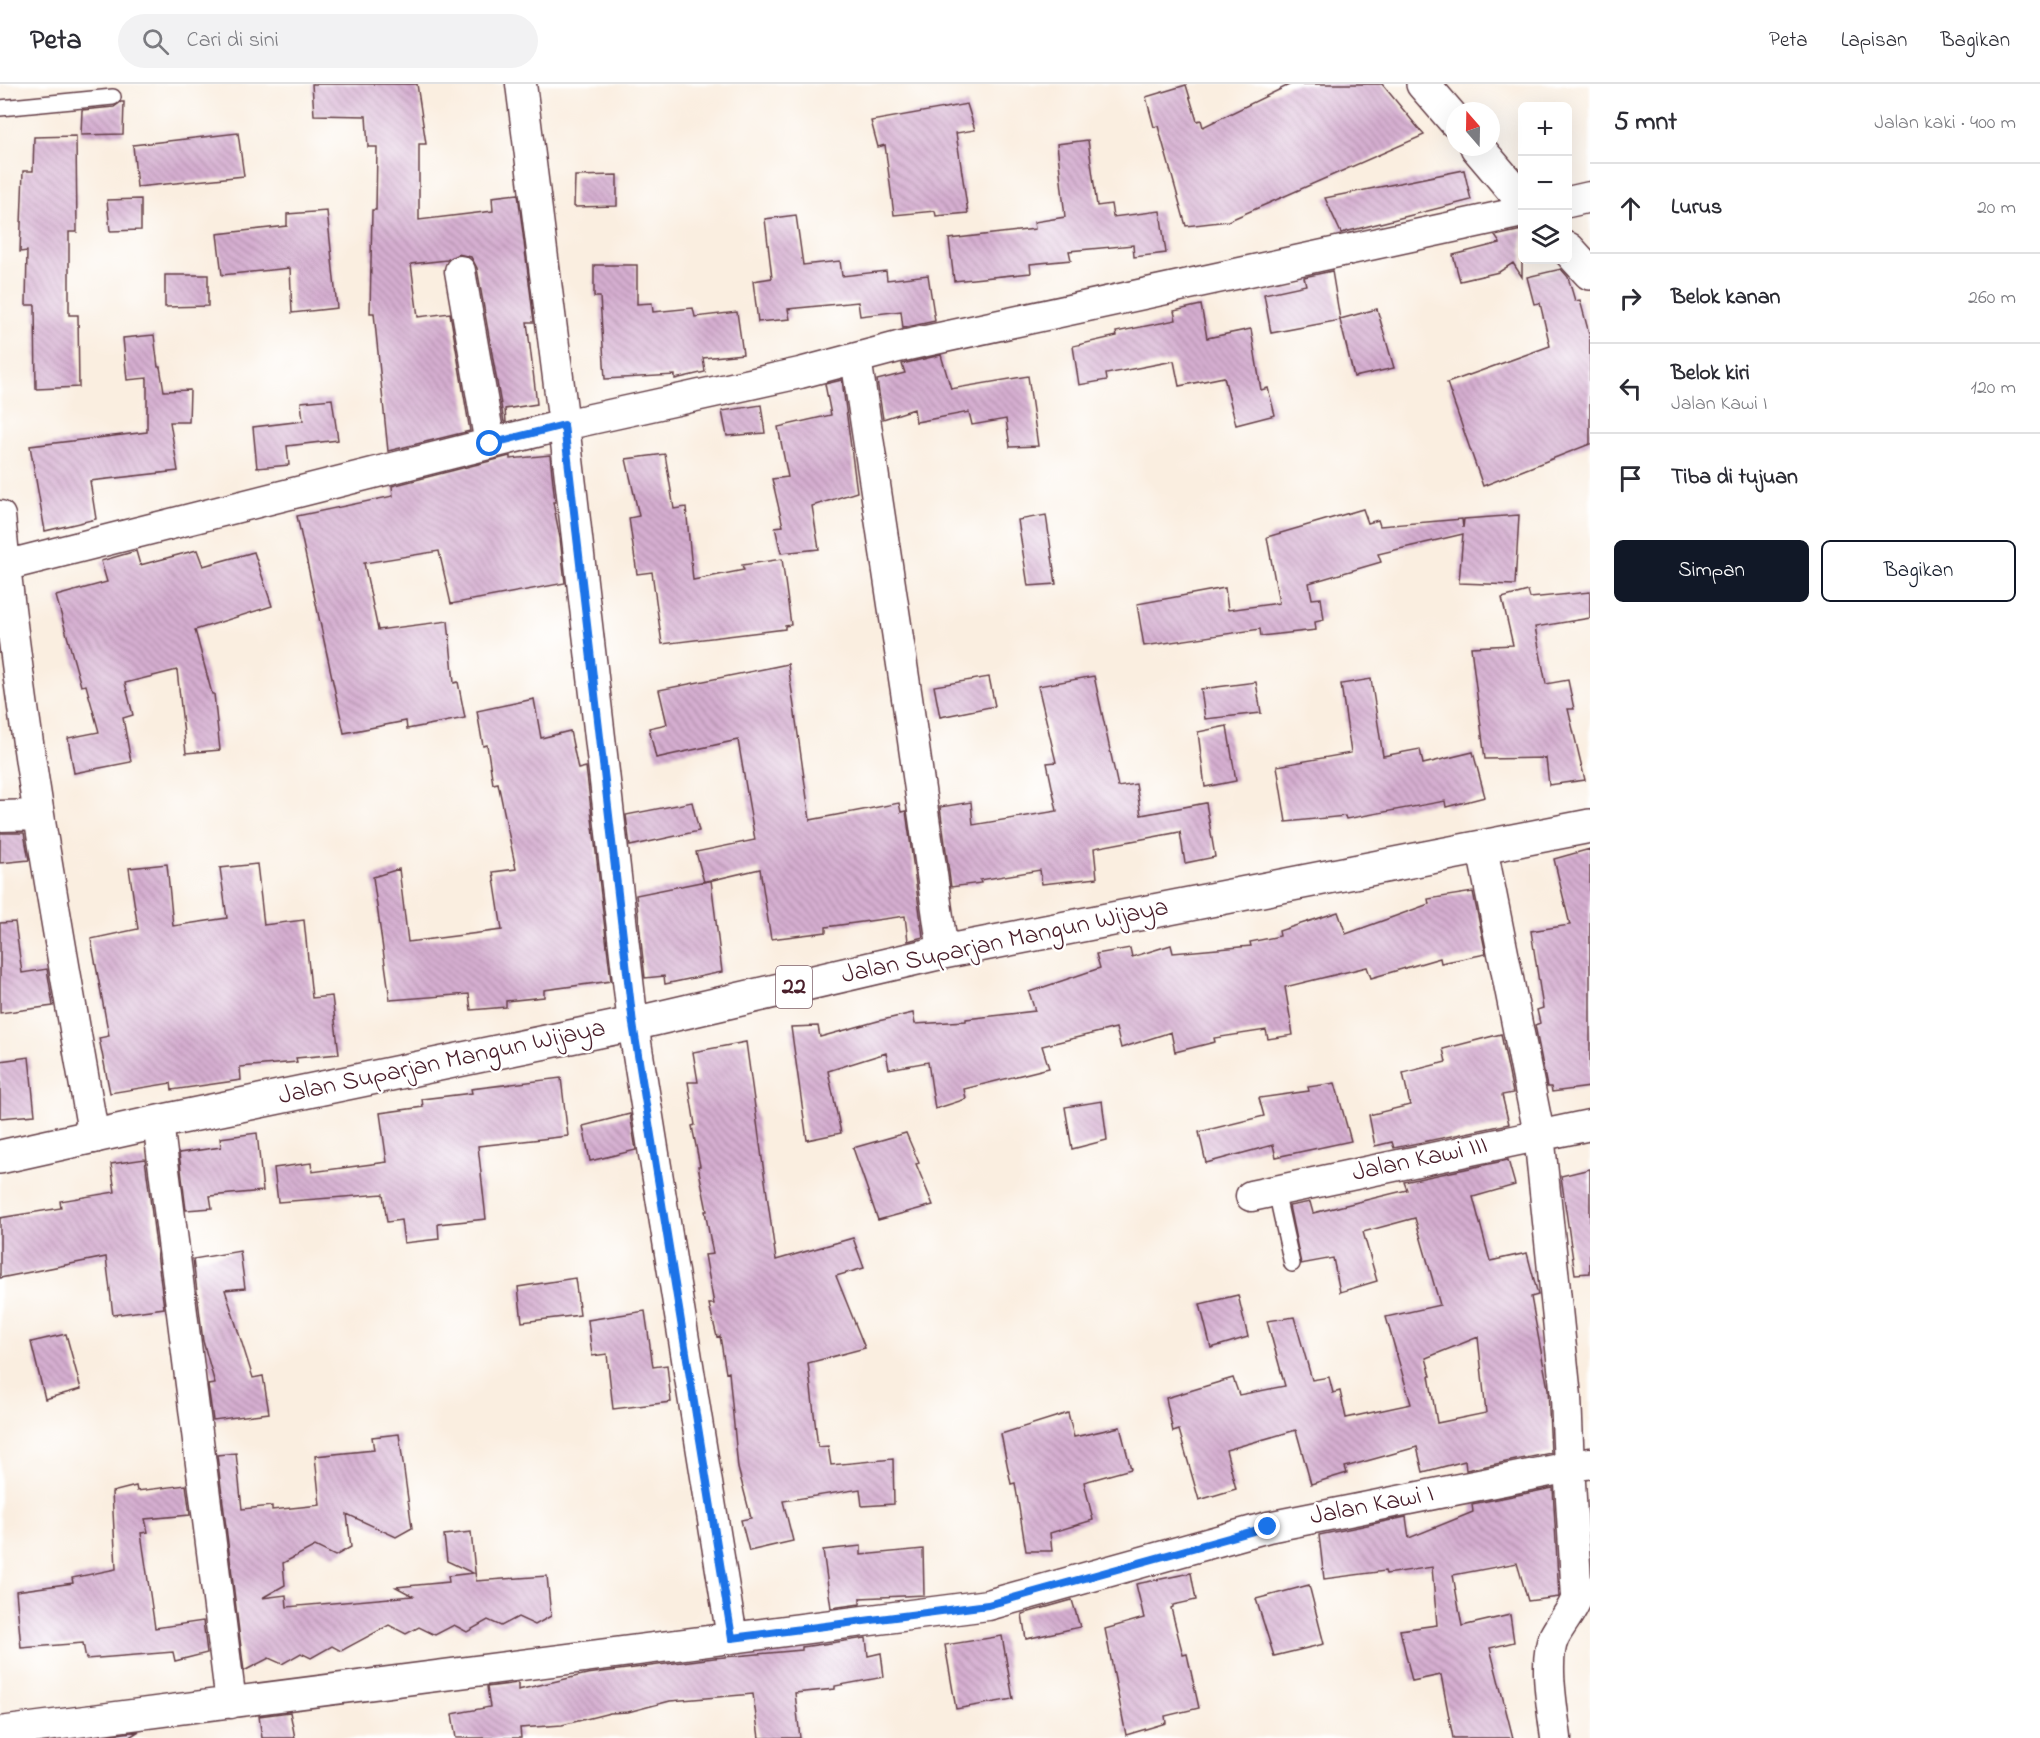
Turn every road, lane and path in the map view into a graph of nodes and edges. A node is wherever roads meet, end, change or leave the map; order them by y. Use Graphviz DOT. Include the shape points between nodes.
graph roads {
  1 [pos="522,84"];
  2 [pos="1423,84"];
  3 [pos="114,97"];
  4 [pos="0,108"];
  5 [pos="1446,111"];
  6 [pos="1485,156"];
  7 [pos="1518,195"];
  8 [pos="1590,196"];
  9 [pos="1572,201"];
  10 [pos="1518,213"];
  11 [pos="1572,253"];
  12 [pos="460,272"];
  13 [pos="1590,273"];
  14 [pos="856,358"];
  15 [pos="564,425"];
  16 [pos="490,444"];
  17 [pos="0,516"];
  18 [pos="2,567"];
  19 [pos="38,815"];
  20 [pos="0,816"];
  21 [pos="1590,826"];
  22 [pos="1482,848"];
  23 [pos="943,952"];
  24 [pos="633,1024"];
  25 [pos="158,1122"];
  26 [pos="1590,1125"];
  27 [pos="1539,1134"];
  28 [pos="94,1138"];
  29 [pos="0,1157"];
  30 [pos="1264,1194"];
  31 [pos="1292,1264"];
  32 [pos="1579,1465"];
  33 [pos="732,1638"];
  34 [pos="231,1703"];
  35 [pos="0,1732"];
  36 [pos="1556,1738"];
  1 -- 15 [label="street"];
  2 -- 5 [label="highway"];
  3 -- 4 [label="lane"];
  6 -- 7 [label="highway"];
  8 -- 9 [label="street"];
  10 -- 14 [label="street"];
  11 -- 13 [label="highway"];
  12 -- 16 [label="street"];
  14 -- 15 [label="street"];
  14 -- 23 [label="street"];
  15 -- 16 [label="street"];
  15 -- 24 [label="street"];
  16 -- 18 [label="street"];
  17 -- 18 [label="street"];
  18 -- 19 [label="street"];
  19 -- 20 [label="street"];
  19 -- 28 [label="street"];
  21 -- 22 [label="highway, Jalan Suparjan Mangun Wijaya / 22"];
  22 -- 23 [label="highway, Jalan Suparjan Mangun Wijaya / 22"];
  22 -- 27 [label="street"];
  23 -- 24 [label="highway, Jalan Suparjan Mangun Wijaya / 22"];
  24 -- 25 [label="highway, Jalan Suparjan Mangun Wijaya / 22"];
  24 -- 33 [label="street"];
  25 -- 28 [label="highway, Jalan Suparjan Mangun Wijaya / 22"];
  25 -- 34 [label="street"];
  26 -- 27 [label="street, Jalan Kawi III"];
  27 -- 30 [label="street, Jalan Kawi III"];
  27 -- 32 [label="street" via="1566,1397"];
  28 -- 29 [label="highway, Jalan Suparjan Mangun Wijaya / 22"];
  30 -- 31 [label="lane"];
  32 -- 33 [label="street, Jalan Kawi I" via="1268,1527 988,1605"];
  32 -- 36 [label="street" via="1577,1597 1553,1639 1549,1671"];
  33 -- 34 [label="street, Jalan Kawi I"];
  34 -- 35 [label="street, Jalan Kawi I"];
}
